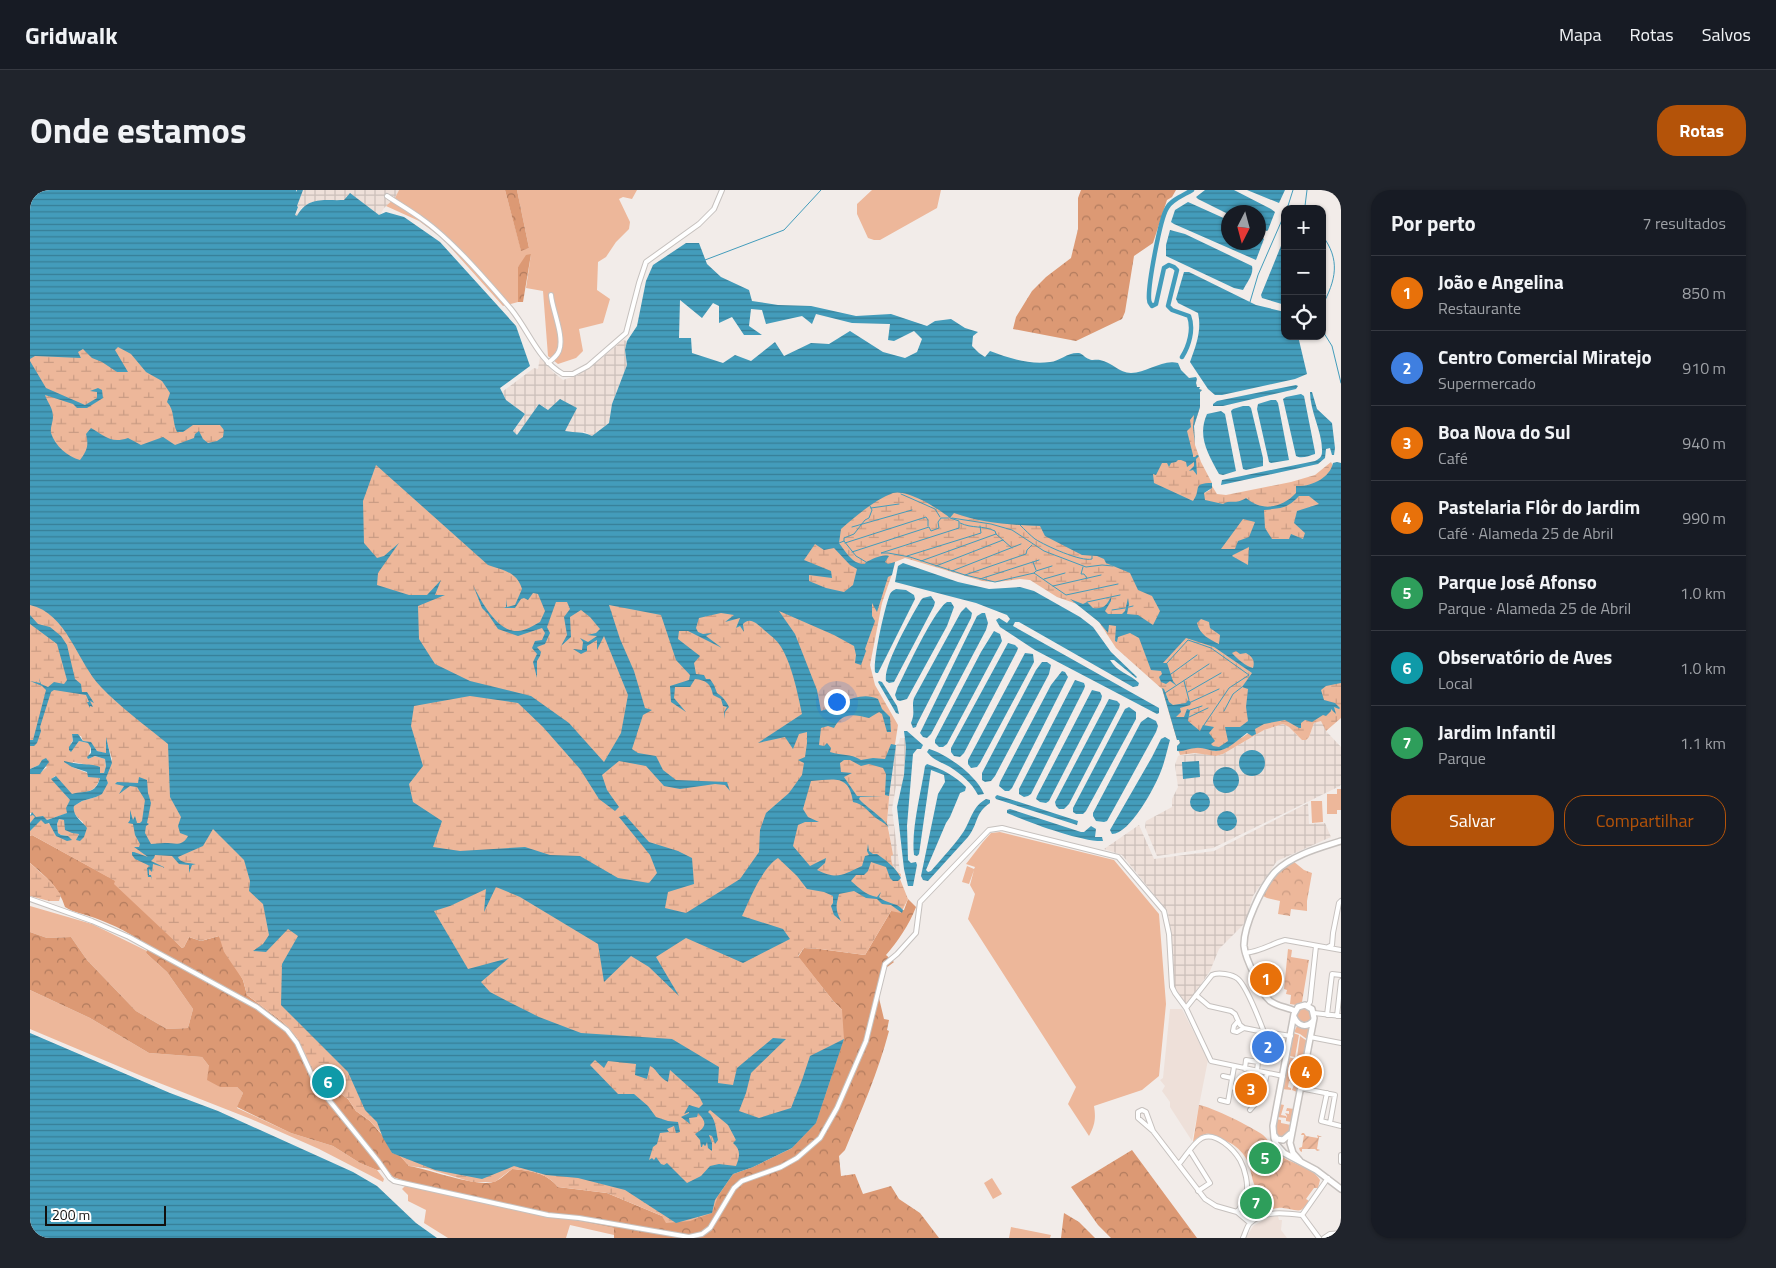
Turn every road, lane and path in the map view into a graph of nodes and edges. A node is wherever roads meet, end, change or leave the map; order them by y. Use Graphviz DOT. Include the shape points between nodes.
graph roads {
  1 [pos="722,190"];
  2 [pos="387,196"];
  3 [pos="551,295"];
  4 [pos="548,363"];
  5 [pos="1341,841"];
  6 [pos="30,899"];
  7 [pos="1341,901"];
  8 [pos="1316,946"];
  9 [pos="1328,947"];
  10 [pos="1341,950"];
  11 [pos="1245,953"];
  12 [pos="1341,975"];
  13 [pos="1341,981"];
  14 [pos="1196,995"];
  15 [pos="1307,1006"];
  16 [pos="1186,1008"];
  17 [pos="1314,1013"];
  18 [pos="1295,1014"];
  19 [pos="1327,1015"];
  20 [pos="1339,1016"];
  21 [pos="1238,1021"];
  22 [pos="1312,1022"];
  23 [pos="1244,1028"];
  24 [pos="1264,1032"];
  25 [pos="1291,1036"];
  26 [pos="1310,1036"];
  27 [pos="1341,1043"];
  28 [pos="1234,1067"];
  29 [pos="1245,1069"];
  30 [pos="1257,1071"];
  31 [pos="1267,1073"];
  32 [pos="1223,1076"];
  33 [pos="1283,1076"];
  34 [pos="1232,1078"];
  35 [pos="1231,1087"];
  36 [pos="1300,1088"];
  37 [pos="1239,1089"];
  38 [pos="1327,1093"];
  39 [pos="1220,1100"];
  40 [pos="1250,1110"];
  41 [pos="1330,1123"];
  42 [pos="1341,1126"];
  43 [pos="1153,1131"];
  44 [pos="1273,1132"];
  45 [pos="1291,1134"];
  46 [pos="1190,1151"];
  47 [pos="1341,1155"];
  48 [pos="1300,1161"];
  49 [pos="1341,1162"];
  50 [pos="1179,1164"];
  51 [pos="1328,1178"];
  52 [pos="1341,1189"];
  53 [pos="1198,1191"];
  54 [pos="1237,1212"];
  55 [pos="1302,1214"];
  56 [pos="1250,1223"];
  57 [pos="1341,1233"];
  58 [pos="1243,1238"];
  59 [pos="1319,1238"];
  60 [pos="1324,1238"];
  1 -- 4 [label="street" via="714,209 699,224 646,262 626,333 588,366 573,374 563,374"];
  2 -- 4 [label="street" via="424,220 451,244 512,310"];
  3 -- 4 [label="street" via="560,347 558,354"];
  5 -- 11 [label="main road" via="1306,853 1276,872 1255,906 1244,943"];
  6 -- 16 [label="street" via="129,937 256,1007 287,1030 297,1042 316,1084 394,1181 548,1215 689,1237 710,1228 738,1184 781,1168 820,1138 837,1108 866,1041 885,964 916,933 920,902 989,830 1002,828 1118,857 1164,911 1169,934 1172,987"];
  7 -- 9 [label="street" via="1332,945"];
  8 -- 9 [label="street"];
  8 -- 11 [label="street" via="1285,940"];
  8 -- 15 [label="street"];
  9 -- 10 [label="street"];
  11 -- 18 [label="main road" via="1264,995"];
  12 -- 19 [label="street" via="1332,974"];
  13 -- 20 [label="street"];
  14 -- 16 [label="street"];
  14 -- 21 [label="street" via="1209,1006 1231,1010"];
  14 -- 24 [label="street" via="1216,973 1237,978"];
  15 -- 17 [label="main road"];
  15 -- 18 [label="main road" via="1300,1006"];
  16 -- 28 [label="street" via="1211,1060"];
  17 -- 19 [label="street"];
  17 -- 22 [label="main road"];
  18 -- 22 [label="main road" via="1297,1022 1302,1025"];
  18 -- 25 [label="main road"];
  19 -- 20 [label="street"];
  21 -- 23 [label="street"];
  21 -- 23 [label="street" via="1233,1031"];
  22 -- 26 [label="main road"];
  23 -- 24 [label="street"];
  24 -- 25 [label="street"];
  25 -- 33 [label="main road"];
  26 -- 27 [label="street"];
  26 -- 36 [label="main road"];
  28 -- 29 [label="street"];
  28 -- 34 [label="street"];
  29 -- 30 [label="street"];
  29 -- 30 [label="street" via="1246,1060 1258,1062"];
  30 -- 31 [label="street"];
  31 -- 33 [label="street"];
  31 -- 40 [label="street" via="1262,1096"];
  32 -- 34 [label="street"];
  33 -- 44 [label="main road"];
  34 -- 35 [label="street"];
  35 -- 37 [label="street"];
  35 -- 39 [label="street" via="1228,1102"];
  36 -- 38 [label="street"];
  36 -- 45 [label="main road"];
  38 -- 41 [label="street" via="1335,1095"];
  38 -- 41 [label="street" via="1321,1121"];
  41 -- 42 [label="street"];
  43 -- 43 [label="street" via="1146,1112 1138,1112 1138,1118"];
  43 -- 50 [label="street"];
  44 -- 45 [label="main road" via="1280,1140"];
  44 -- 48 [label="main road" via="1279,1149"];
  45 -- 48 [label="main road" via="1290,1148"];
  46 -- 50 [label="street"];
  46 -- 53 [label="street" via="1210,1183"];
  46 -- 54 [label="street" via="1202,1138 1209,1136 1235,1152 1247,1185 1246,1195"];
  47 -- 49 [label="street"];
  48 -- 51 [label="main road"];
  50 -- 53 [label="street"];
  51 -- 52 [label="main road"];
  51 -- 55 [label="street"];
  53 -- 54 [label="street" via="1216,1206"];
  54 -- 56 [label="street"];
  55 -- 56 [label="street" via="1268,1214"];
  55 -- 59 [label="street"];
  56 -- 58 [label="street"];
  57 -- 60 [label="street"];
}
